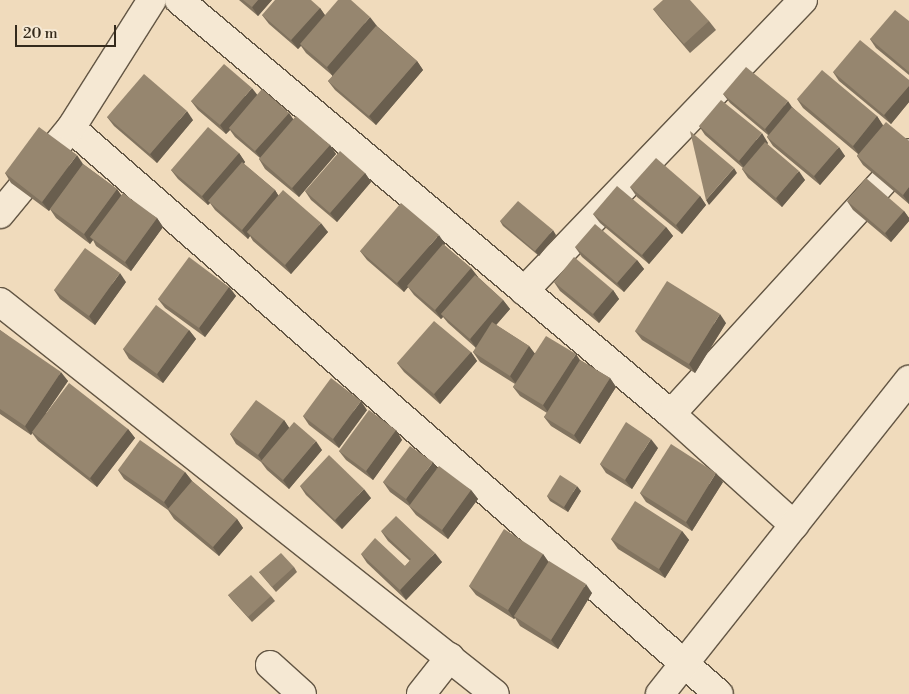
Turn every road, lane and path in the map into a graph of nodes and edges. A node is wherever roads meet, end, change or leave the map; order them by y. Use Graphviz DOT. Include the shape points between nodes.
graph roads {
  1 [pos="152,0"];
  2 [pos="179,0"];
  3 [pos="803,0"];
  4 [pos="71,128"];
  5 [pos="909,153"];
  6 [pos="0,214"];
  7 [pos="524,291"];
  8 [pos="0,302"];
  9 [pos="909,380"];
  10 [pos="671,414"];
  11 [pos="794,525"];
  12 [pos="450,658"];
  13 [pos="270,665"];
  14 [pos="683,665"];
  15 [pos="302,694"];
  16 [pos="421,694"];
  17 [pos="495,694"];
  18 [pos="660,694"];
  19 [pos="719,694"];
  1 -- 4 [label="street"];
  2 -- 7 [label="street"];
  3 -- 7 [label="street"];
  4 -- 6 [label="street"];
  4 -- 14 [label="street"];
  5 -- 10 [label="street"];
  7 -- 10 [label="street"];
  8 -- 12 [label="street"];
  9 -- 11 [label="street"];
  10 -- 11 [label="street"];
  11 -- 14 [label="street"];
  12 -- 16 [label="street"];
  12 -- 17 [label="street"];
  13 -- 15 [label="street"];
  14 -- 18 [label="street"];
  14 -- 19 [label="street"];
}
